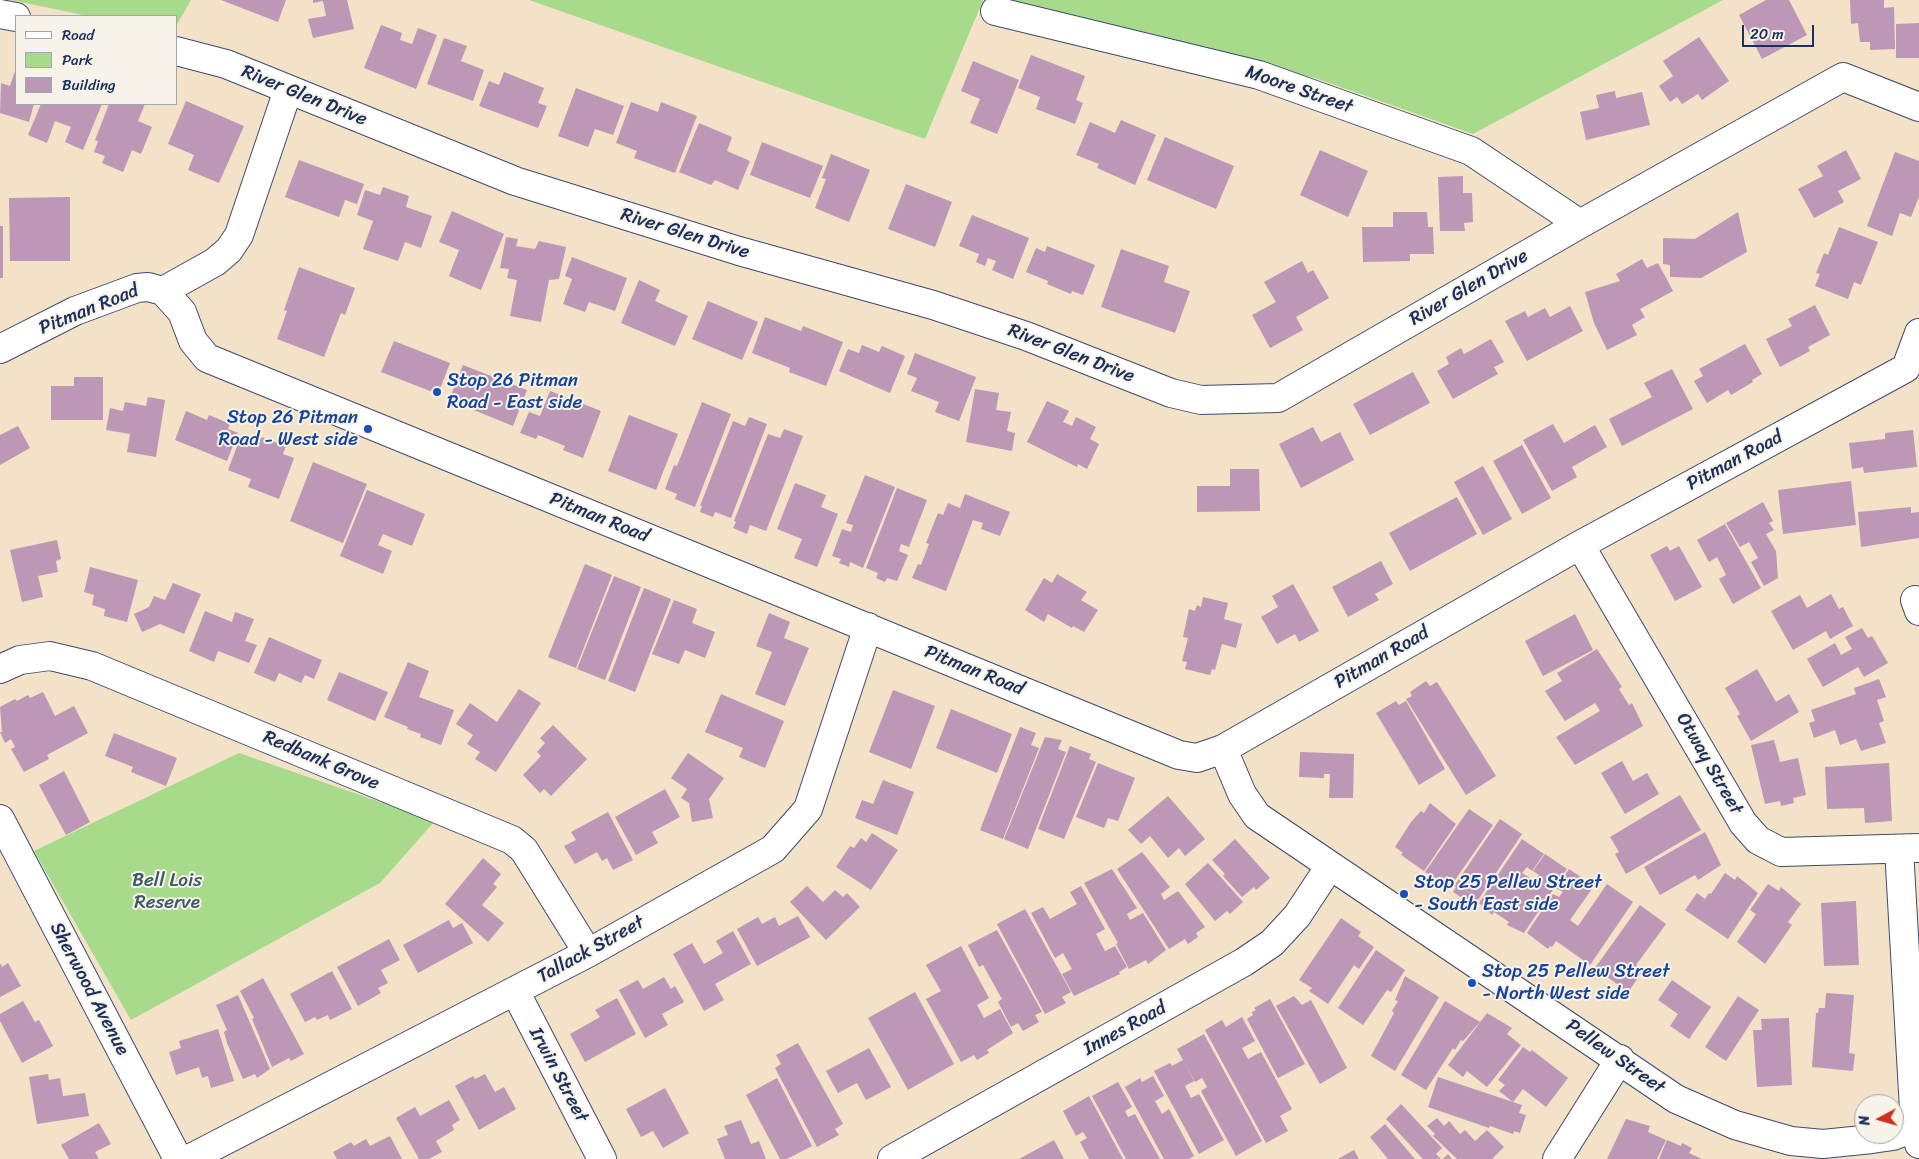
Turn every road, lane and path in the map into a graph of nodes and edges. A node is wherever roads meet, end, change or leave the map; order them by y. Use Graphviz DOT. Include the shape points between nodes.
graph roads {
  1 [pos="995,11"];
  2 [pos="0,14"];
  3 [pos="15,17"];
  4 [pos="178,51"];
  5 [pos="288,90"];
  6 [pos="1919,107"];
  7 [pos="1580,224"];
  8 [pos="163,291"];
  9 [pos="1919,333"];
  10 [pos="0,349"];
  11 [pos="1580,545"];
  12 [pos="868,627"];
  13 [pos="0,669"];
  14 [pos="1223,749"];
  15 [pos="0,819"];
  16 [pos="1909,848"];
  17 [pos="1330,866"];
  18 [pos="588,953"];
  19 [pos="514,992"];
  20 [pos="1620,1059"];
  21 [pos="1918,1132"];
  22 [pos="178,1159"];
  23 [pos="190,1159"];
  24 [pos="602,1159"];
  25 [pos="892,1159"];
  26 [pos="1557,1159"];
  1 -- 7 [label="street, Moore Street" via="1259,75 1471,151"];
  2 -- 3 [label="street"];
  4 -- 5 [label="street, River Glen Drive" via="226,64"];
  5 -- 7 [label="street, River Glen Drive" via="515,182 739,251 933,305 1201,400 1278,398"];
  5 -- 8 [label="street" via="239,234 229,250 215,262"];
  6 -- 7 [label="street, River Glen Drive" via="1843,77"];
  8 -- 10 [label="street, Pitman Road" via="137,288 75,311"];
  8 -- 12 [label="street, Pitman Road" via="182,312 193,341 207,358"];
  9 -- 11 [label="street, Pitman Road" via="1906,368"];
  11 -- 14 [label="street, Pitman Road"];
  11 -- 16 [label="street, Otway Street" via="1743,823 1758,840 1781,852"];
  12 -- 14 [label="street, Pitman Road" via="1179,755 1197,758"];
  12 -- 18 [label="street, Tallack Street" via="808,809 773,849"];
  13 -- 18 [label="street, Redbank Grove" via="20,660 50,656 92,666 512,840 524,850"];
  14 -- 17 [label="street, Pellew Street" via="1242,794 1257,816"];
  15 -- 22 [label="street, Sherwood Avenue"];
  16 -- 21 [label="street"];
  17 -- 20 [label="street, Pellew Street"];
  17 -- 25 [label="street, Innes Road" via="1297,916 1272,943 1244,962"];
  18 -- 19 [label="street, Tallack Street"];
  19 -- 23 [label="street, Tallack Street"];
  19 -- 24 [label="street, Irwin Street"];
  20 -- 21 [label="street, Pellew Street" via="1676,1099 1705,1113 1735,1126 1791,1141 1823,1144"];
  20 -- 26 [label="street"];
}
